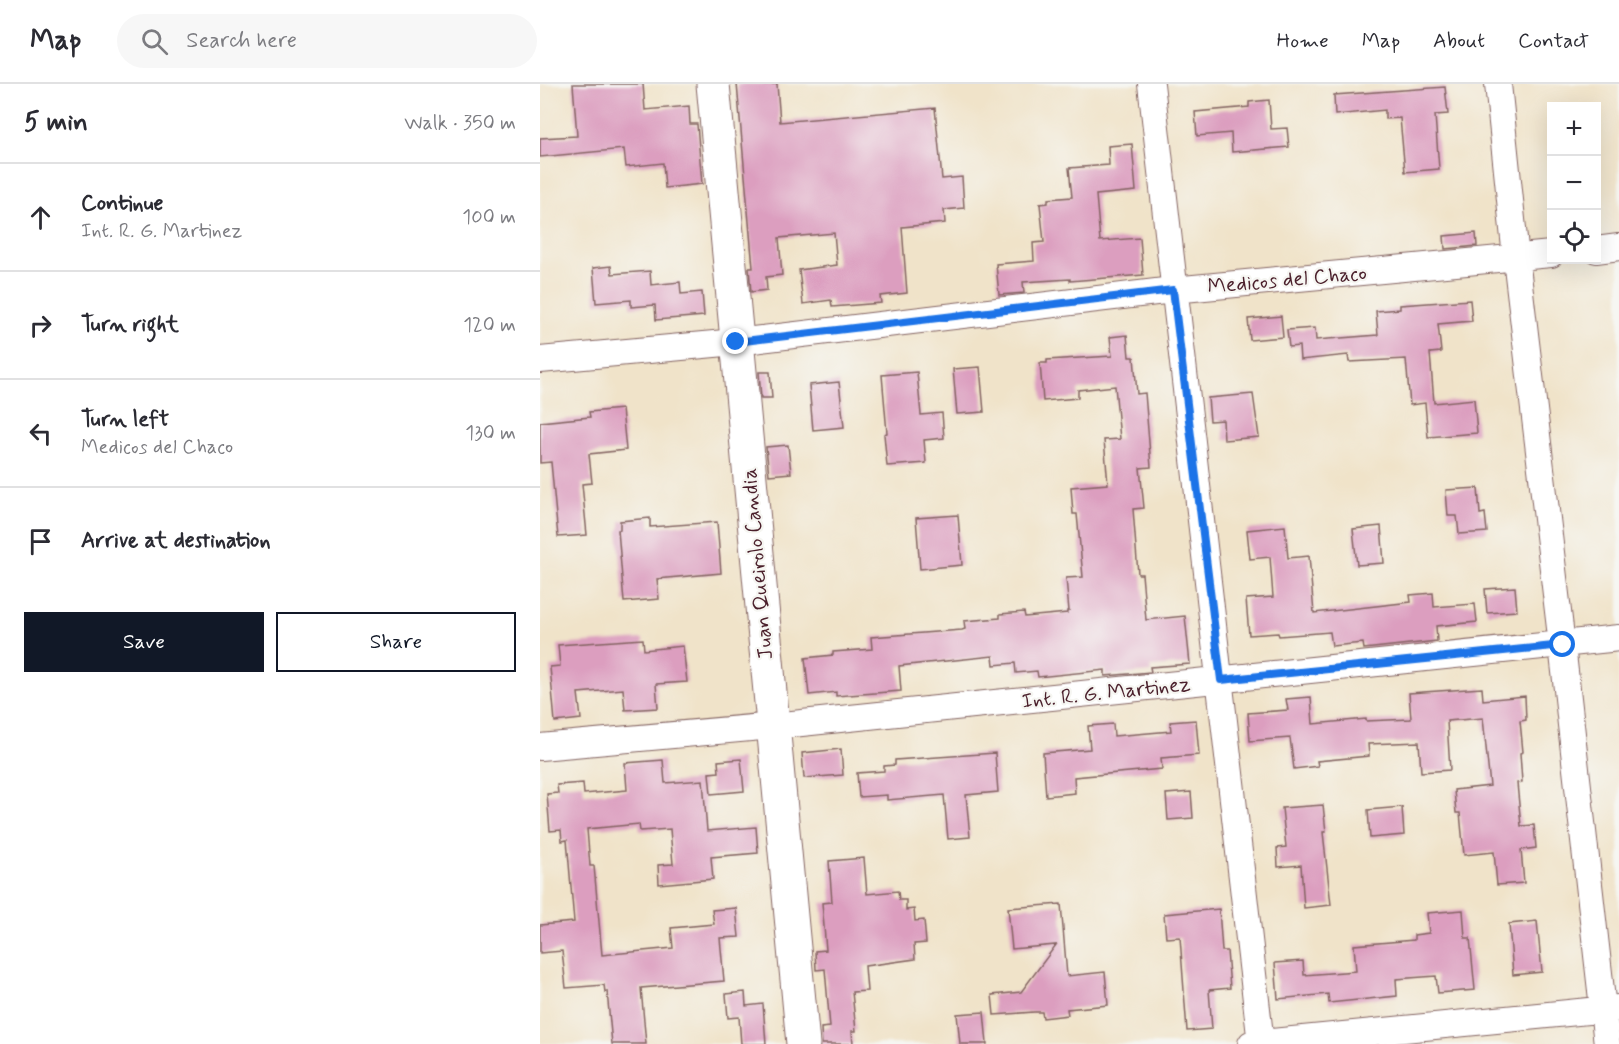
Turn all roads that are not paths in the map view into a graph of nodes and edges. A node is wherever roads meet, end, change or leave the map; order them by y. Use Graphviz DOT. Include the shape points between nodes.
graph roads {
  1 [pos="713,84"];
  2 [pos="1151,84"];
  3 [pos="1498,84"];
  4 [pos="1619,247"];
  5 [pos="1601,249"];
  6 [pos="1547,254"];
  7 [pos="1515,258"];
  8 [pos="1173,290"];
  9 [pos="736,342"];
  10 [pos="540,360"];
  11 [pos="1619,638"];
  12 [pos="1563,645"];
  13 [pos="1221,680"];
  14 [pos="773,726"];
  15 [pos="540,747"];
  16 [pos="1611,1009"];
  17 [pos="803,1044"];
  18 [pos="1258,1044"];
  19 [pos="1607,1044"];
  1 -- 9 [label="street, Juan Queirolo Candia"];
  2 -- 8 [label="street"];
  3 -- 7 [label="street"];
  4 -- 5 [label="street"];
  6 -- 7 [label="street, Medicos del Chaco"];
  7 -- 8 [label="street, Medicos del Chaco"];
  7 -- 12 [label="street"];
  8 -- 9 [label="street, Medicos del Chaco"];
  8 -- 13 [label="street"];
  9 -- 10 [label="street, Medicos del Chaco"];
  9 -- 14 [label="street, Juan Queirolo Candia"];
  11 -- 12 [label="street, Int. R. G. Martinez"];
  12 -- 13 [label="street, Int. R. G. Martinez"];
  12 -- 16 [label="street"];
  13 -- 14 [label="street, Int. R. G. Martinez"];
  13 -- 18 [label="street"];
  14 -- 15 [label="street, Int. R. G. Martinez"];
  14 -- 17 [label="street, Juan Queirolo Candia"];
  16 -- 18 [label="street"];
  16 -- 19 [label="street"];
}
